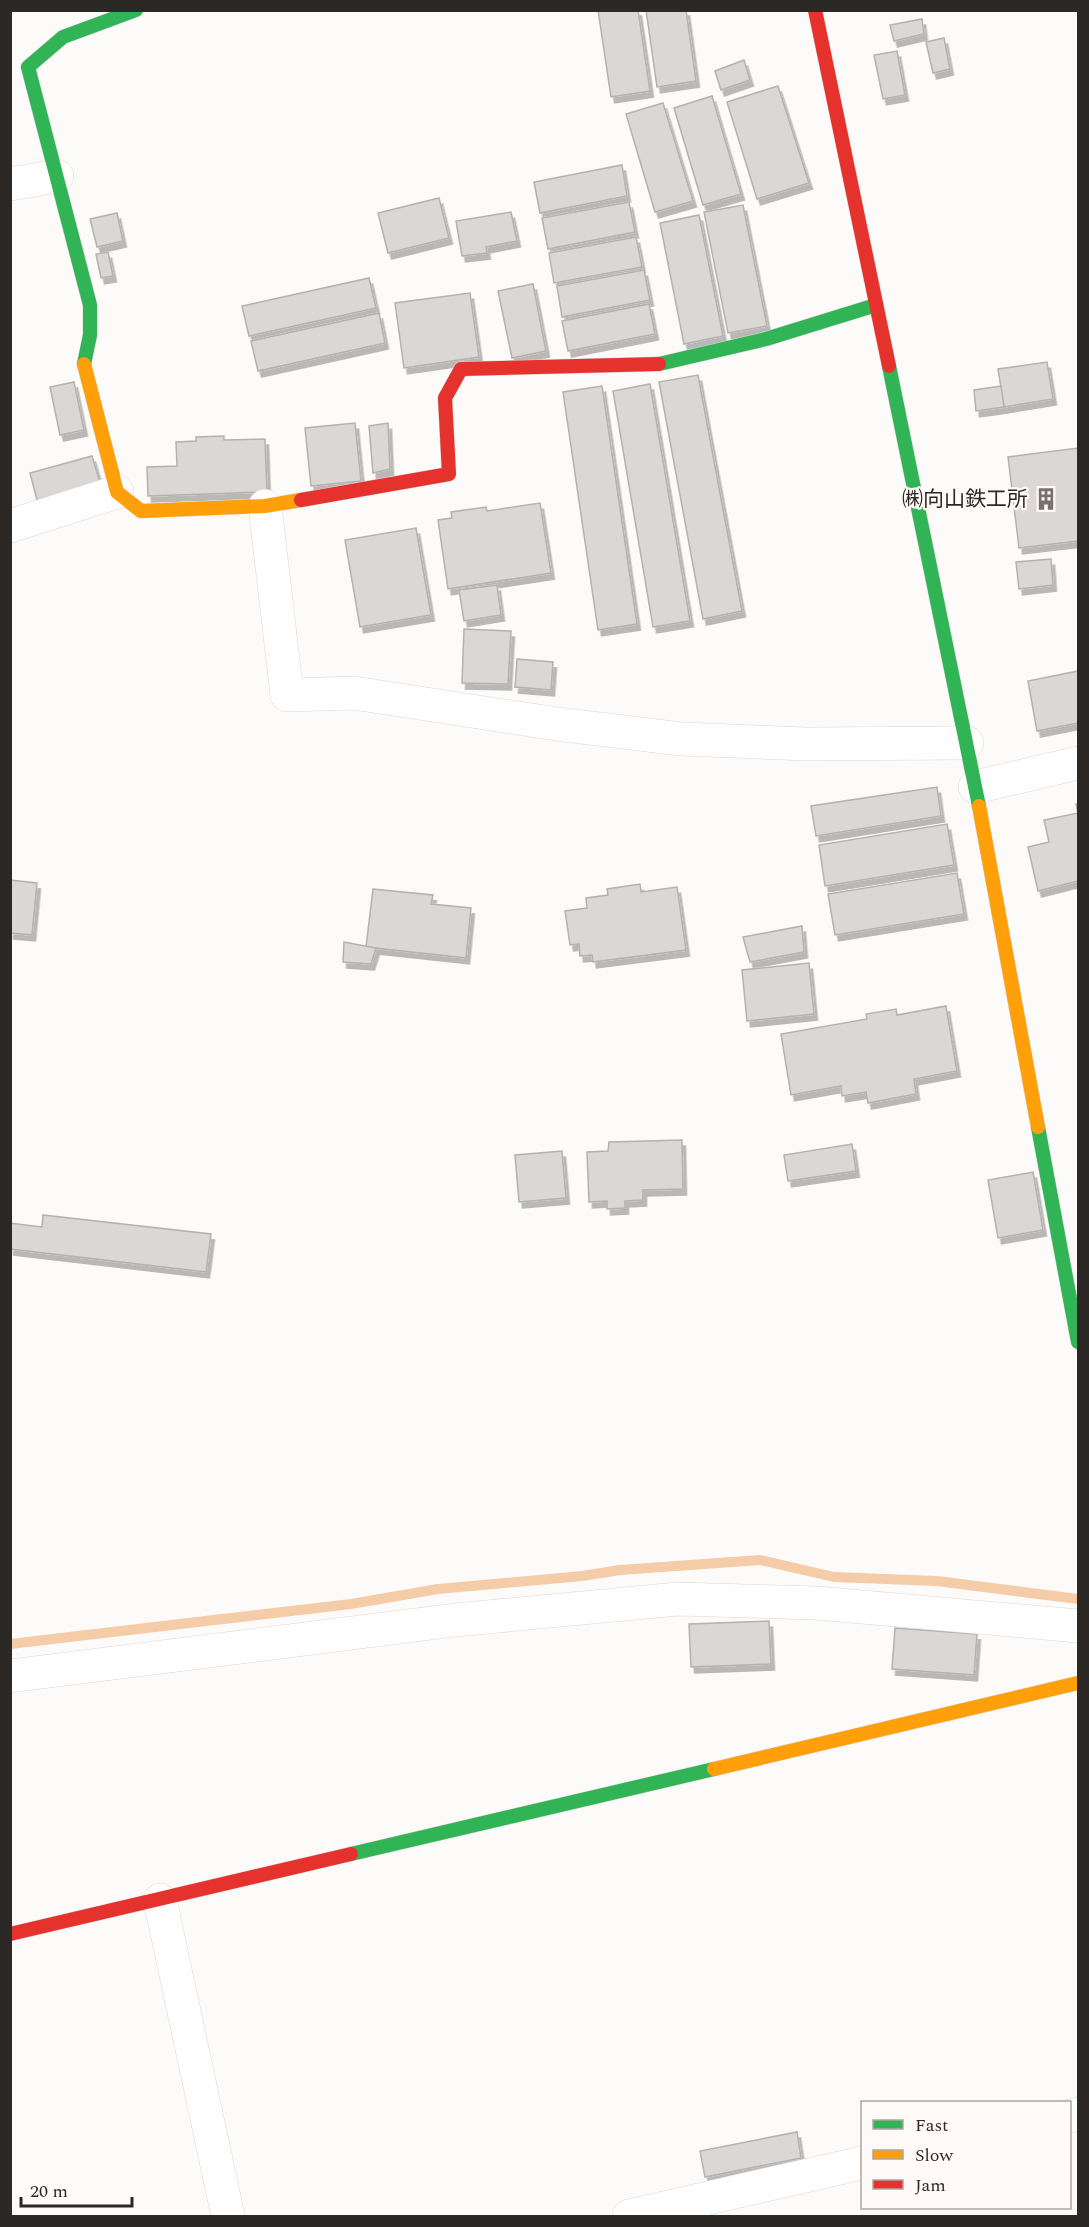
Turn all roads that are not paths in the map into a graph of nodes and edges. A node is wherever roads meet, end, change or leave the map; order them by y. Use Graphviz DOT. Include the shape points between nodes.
graph roads {
  1 [pos="136,10"];
  2 [pos="815,10"];
  3 [pos="57,176"];
  4 [pos="10,184"];
  5 [pos="876,305"];
  6 [pos="117,492"];
  7 [pos="265,506"];
  8 [pos="10,526"];
  9 [pos="967,743"];
  10 [pos="1078,763"];
  11 [pos="975,787"];
  12 [pos="1078,1342"];
  13 [pos="1078,1626"];
  14 [pos="10,1676"];
  15 [pos="1078,1683"];
  16 [pos="160,1900"];
  17 [pos="10,1934"];
  18 [pos="861,2163"];
  19 [pos="228,2217"];
  20 [pos="629,2217"];
  1 -- 3 [label="street" via="63,37 28,67"];
  2 -- 5 [label="street"];
  3 -- 4 [label="street"];
  3 -- 6 [label="street" via="90,304 90,335 84,365"];
  5 -- 7 [label="street" via="766,339 654,365 461,369 445,398 449,474"];
  5 -- 9 [label="street"];
  6 -- 7 [label="street" via="141,511"];
  6 -- 8 [label="street"];
  7 -- 9 [label="street" via="287,695 354,693 681,739 806,744"];
  9 -- 11 [label="street"];
  10 -- 11 [label="street"];
  11 -- 12 [label="street"];
  13 -- 14 [label="street" via="817,1603 678,1599 455,1620"];
  15 -- 16 [label="street"];
  16 -- 17 [label="street"];
  16 -- 19 [label="street"];
  18 -- 20 [label="street"];
}
